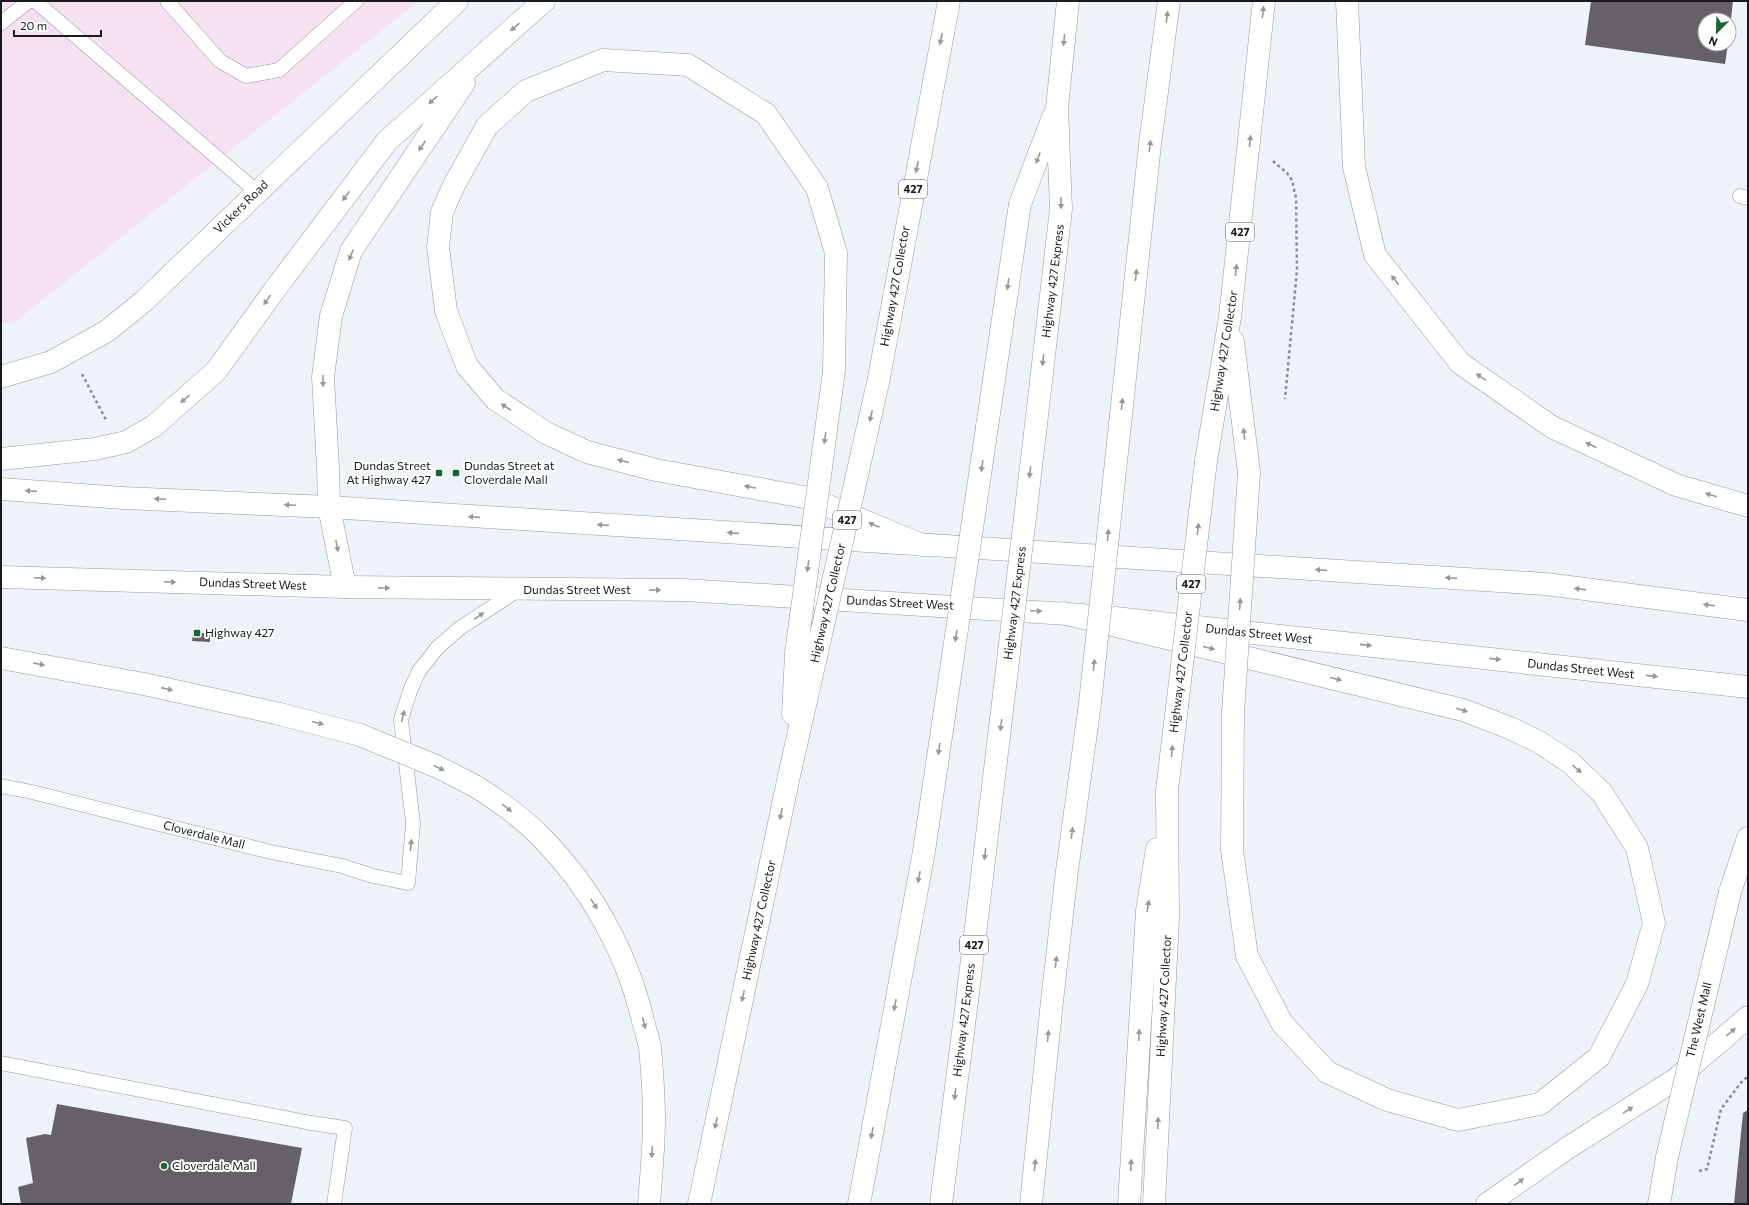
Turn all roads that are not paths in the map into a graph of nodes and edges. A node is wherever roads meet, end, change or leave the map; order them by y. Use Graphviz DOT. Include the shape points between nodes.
graph roads {
  1 [pos="29,1"];
  2 [pos="35,1"];
  3 [pos="167,1"];
  4 [pos="356,1"];
  5 [pos="457,1"];
  6 [pos="544,1"];
  7 [pos="949,1"];
  8 [pos="1068,1"];
  9 [pos="1169,1"];
  10 [pos="1264,1"];
  11 [pos="1347,1"];
  12 [pos="1,23"];
  13 [pos="482,55"];
  14 [pos="1057,108"];
  15 [pos="256,191"];
  16 [pos="1230,318"];
  17 [pos="1,377"];
  18 [pos="1,459"];
  19 [pos="1,489"];
  20 [pos="1748,506"];
  21 [pos="329,508"];
  22 [pos="922,545"];
  23 [pos="1,577"];
  24 [pos="345,587"];
  25 [pos="518,590"];
  26 [pos="1748,610"];
  27 [pos="1063,613"];
  28 [pos="806,657"];
  29 [pos="1,658"];
  30 [pos="1748,687"];
  31 [pos="1,786"];
  32 [pos="1168,790"];
  33 [pos="1748,838"];
  34 [pos="1748,1017"];
  35 [pos="1,1063"];
  36 [pos="334,1204"];
  37 [pos="649,1204"];
  38 [pos="700,1204"];
  39 [pos="859,1204"];
  40 [pos="940,1204"];
  41 [pos="1031,1204"];
  42 [pos="1129,1204"];
  43 [pos="1154,1204"];
  44 [pos="1487,1204"];
  45 [pos="1659,1204"];
  1 -- 12 [label="lane"];
  2 -- 15 [label="lane"];
  3 -- 4 [label="lane" via="220,61 246,76 279,70"];
  5 -- 15 [label="main road, Vickers Road"];
  6 -- 13 [label="main road, one-way"];
  7 -- 28 [label="main road, Highway 427 Collector / 427, one-way, bridge" via="879,378"];
  8 -- 14 [label="main road, Highway 427 Express / 427, one-way"];
  41 -- 9 [label="main road, one-way, bridge" via="1052,1001 1090,703 1150,144"];
  16 -- 10 [label="main road, Highway 427 Collector / 427, one-way"];
  20 -- 11 [label="main road, one-way" via="1676,484 1552,428 1460,363 1375,255 1354,167"];
  13 -- 18 [label="main road, one-way" via="387,141 216,371 154,426 126,442 103,447"];
  13 -- 21 [label="main road, one-way" via="352,251 331,316 323,377"];
  14 -- 39 [label="main road, one-way, bridge" via="1020,204 924,851"];
  14 -- 40 [label="main road, Highway 427 Express / 427, one-way, bridge" via="1061,209 967,1001"];
  15 -- 17 [label="main road, Vickers Road" via="144,301 107,331 51,362"];
  27 -- 16 [label="main road, one-way, bridge" via="1463,710 1524,734 1571,763 1602,793 1637,848 1654,923 1637,984 1600,1057 1540,1104 1458,1120 1387,1100 1327,1072 1282,1023 1247,956 1232,850 1233,713 1249,473"];
  32 -- 16 [label="main road, Highway 427 Collector / 427, one-way, bridge" via="1206,461"];
  21 -- 19 [label="main road, one-way"];
  22 -- 21 [label="main road, one-way"];
  21 -- 24 [label="main road, one-way"];
  26 -- 22 [label="main road, one-way" via="1546,584"];
  22 -- 28 [label="main road, one-way, bridge" via="809,498 656,470 587,452 546,433 495,399 467,366 446,311 438,247 442,212 487,126 526,91 603,60 688,65 766,114 817,188 836,253 834,371"];
  23 -- 24 [label="main road, Dundas Street West, one-way"];
  24 -- 25 [label="main road, Dundas Street West, one-way"];
  25 -- 27 [label="main road, Dundas Street West, one-way" via="684,590"];
  31 -- 25 [label="lane, Cloverdale Mall, one-way" via="408,883 413,823 401,720 410,691 419,671 438,647 460,628"];
  27 -- 30 [label="main road, Dundas Street West, one-way"];
  28 -- 38 [label="main road, Highway 427 Collector / 427, one-way" via="789,776"];
  29 -- 37 [label="main road, one-way, bridge" via="144,684 280,714 360,736 400,750 475,786 525,822 563,862 600,914 629,971 639,1000 649,1046 654,1119"];
  42 -- 32 [label="main road, one-way" via="1147,911"];
  43 -- 32 [label="main road, Highway 427 Collector / 427, one-way" via="1168,917"];
  33 -- 45 [label="main road, The West Mall, bridge" via="1730,892 1667,1157"];
  44 -- 34 [label="main road, one-way" via="1566,1149 1676,1079"];
  35 -- 36 [label="lane" via="345,1128"];
}
